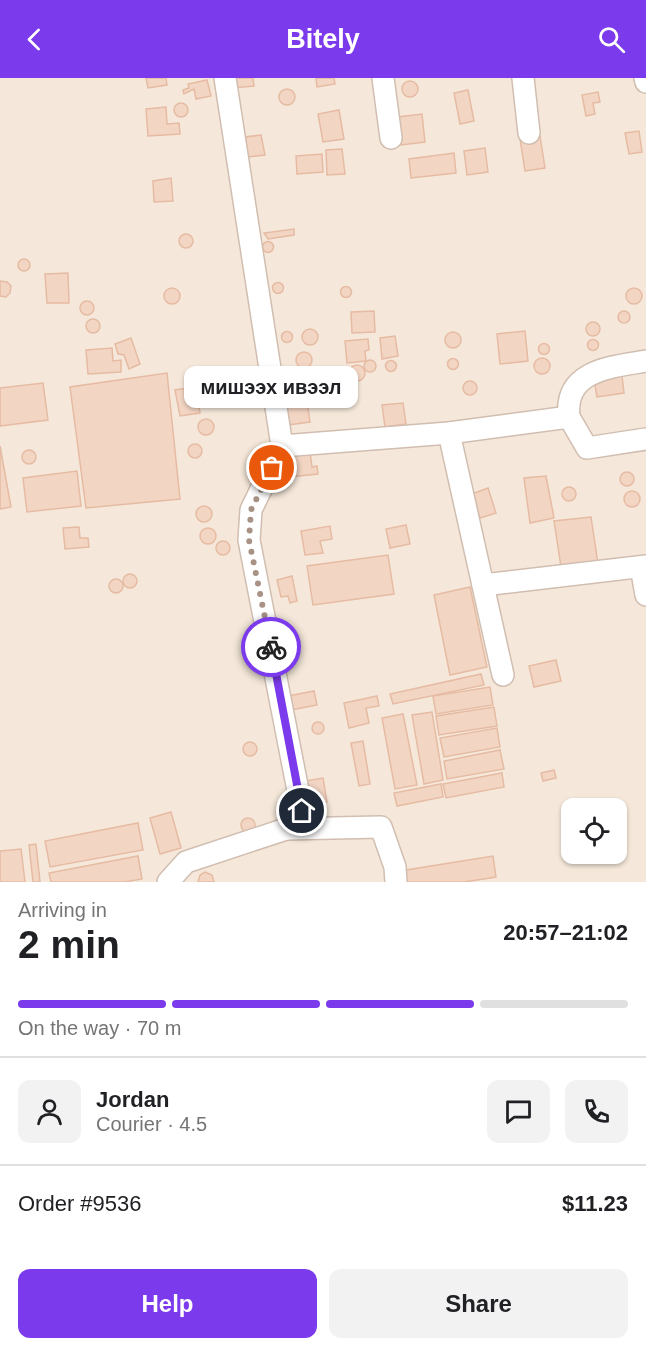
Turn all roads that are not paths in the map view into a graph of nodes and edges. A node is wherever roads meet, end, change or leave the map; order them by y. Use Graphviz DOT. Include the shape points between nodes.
graph roads {
  1 [pos="225,78"];
  2 [pos="383,78"];
  3 [pos="523,78"];
  4 [pos="529,133"];
  5 [pos="391,138"];
  6 [pos="646,361"];
  7 [pos="569,417"];
  8 [pos="449,433"];
  9 [pos="646,439"];
  10 [pos="282,446"];
  11 [pos="644,566"];
  12 [pos="483,585"];
  13 [pos="646,596"];
  14 [pos="503,675"];
  15 [pos="286,829"];
  16 [pos="168,882"];
  17 [pos="396,882"];
  1 -- 10 [label="street"];
  2 -- 5 [label="street"];
  3 -- 4 [label="street"];
  6 -- 7 [label="street" via="600,369 577,384 567,404"];
  7 -- 8 [label="street"];
  7 -- 9 [label="street" via="586,448"];
  8 -- 10 [label="street"];
  8 -- 12 [label="street"];
  10 -- 15 [label="street" via="251,510 249,540 302,811"];
  11 -- 12 [label="street"];
  11 -- 13 [label="street"];
  12 -- 14 [label="street"];
  15 -- 16 [label="street" via="186,862"];
  15 -- 17 [label="street" via="381,827"];
}
